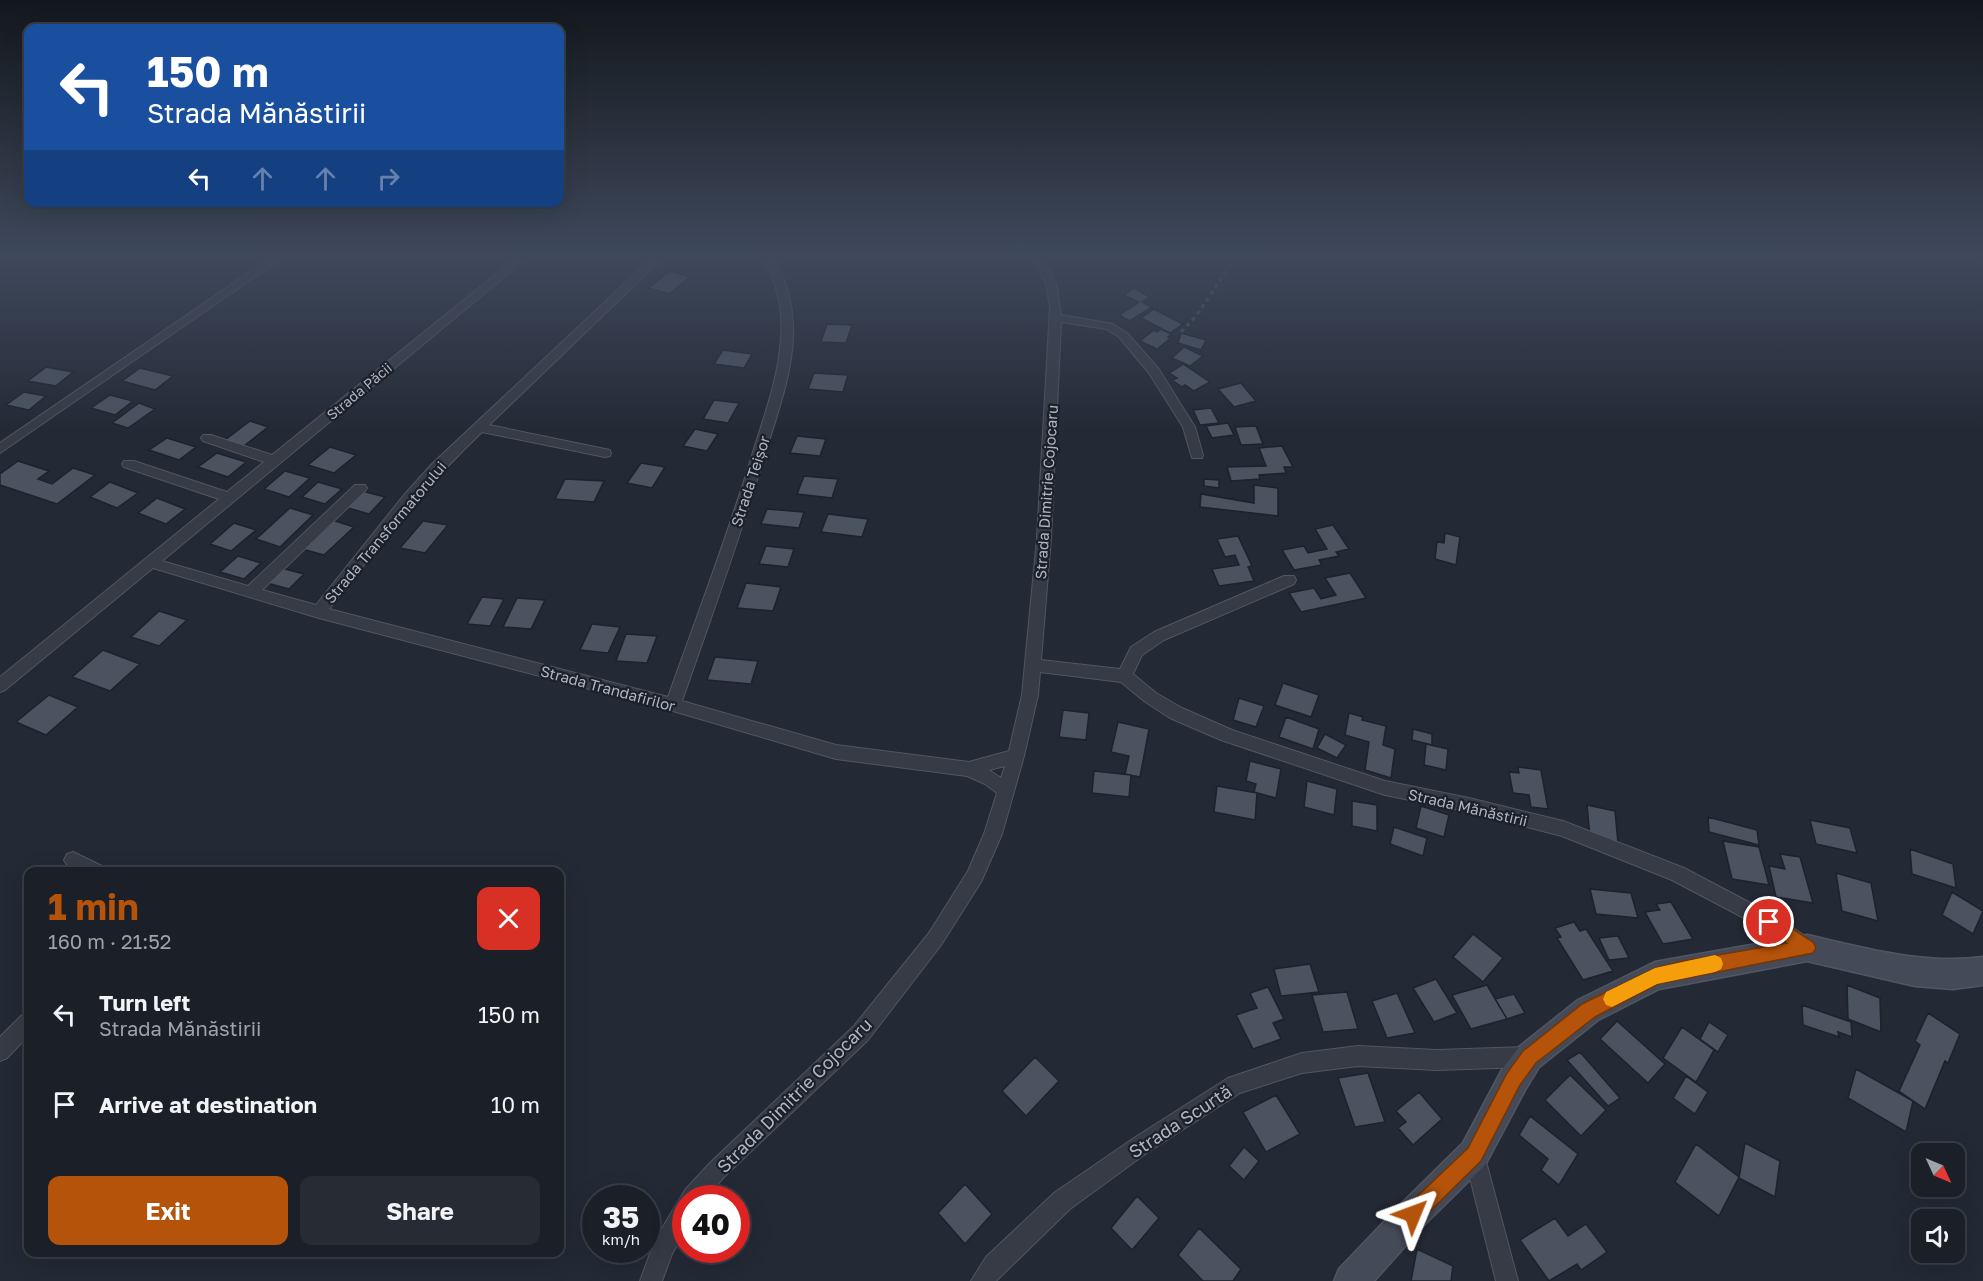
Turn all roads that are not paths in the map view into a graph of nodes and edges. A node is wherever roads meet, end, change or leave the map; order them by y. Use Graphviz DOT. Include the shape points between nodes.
graph roads {
  1 [pos="196,314"];
  2 [pos="454,314"];
  3 [pos="598,314"];
  4 [pos="786,314"];
  5 [pos="1056,314"];
  6 [pos="1056,318"];
  7 [pos="478,427"];
  8 [pos="0,433"];
  9 [pos="18,437"];
  10 [pos="207,438"];
  11 [pos="0,449"];
  12 [pos="605,453"];
  13 [pos="1197,455"];
  14 [pos="275,460"];
  15 [pos="129,464"];
  16 [pos="360,488"];
  17 [pos="230,498"];
  18 [pos="152,563"];
  19 [pos="1289,580"];
  20 [pos="250,592"];
  21 [pos="319,612"];
  22 [pos="1032,665"];
  23 [pos="1125,676"];
  24 [pos="0,686"];
  25 [pos="673,705"];
  26 [pos="1016,756"];
  27 [pos="969,769"];
  28 [pos="1006,791"];
  29 [pos="73,860"];
  30 [pos="86,867"];
  31 [pos="1807,948"];
  32 [pos="1983,971"];
  33 [pos="24,1027"];
  34 [pos="0,1051"];
  35 [pos="1529,1057"];
  36 [pos="1474,1155"];
  37 [pos="704,1185"];
  38 [pos="672,1232"];
  39 [pos="651,1281"];
  40 [pos="982,1281"];
  41 [pos="1351,1281"];
  42 [pos="1507,1281"];
  1 -- 9 [label="street"];
  2 -- 14 [label="street, Strada Păcii"];
  3 -- 7 [label="street, Strada Transformatorului"];
  4 -- 25 [label="street, Strada Teișor" via="786,348 778,391 744,503"];
  5 -- 6 [label="street, Strada Dimitrie Cojocaru"];
  6 -- 13 [label="street" via="1109,326 1123,335 1154,371 1189,427"];
  6 -- 22 [label="street, Strada Dimitrie Cojocaru" via="1044,538"];
  7 -- 12 [label="street"];
  7 -- 21 [label="street, Strada Transformatorului" via="409,498"];
  8 -- 9 [label="street"];
  9 -- 11 [label="street"];
  10 -- 14 [label="street"];
  14 -- 17 [label="street, Strada Păcii"];
  15 -- 17 [label="street"];
  16 -- 20 [label="street"];
  17 -- 18 [label="street, Strada Păcii"];
  18 -- 20 [label="street, Strada Trandafirilor"];
  18 -- 24 [label="street, Strada Păcii"];
  19 -- 23 [label="street" via="1159,636 1136,651"];
  20 -- 21 [label="street, Strada Trandafirilor"];
  21 -- 25 [label="street, Strada Trandafirilor"];
  22 -- 23 [label="street"];
  22 -- 26 [label="street, Strada Dimitrie Cojocaru" via="1030,695"];
  23 -- 31 [label="street, Strada Mănăstirii" via="1176,713 1227,735 1385,788 1563,829 1678,874 1769,922"];
  25 -- 27 [label="street, Strada Trandafirilor" via="836,752"];
  26 -- 27 [label="street, Strada Trandafirilor"];
  26 -- 28 [label="street, Strada Dimitrie Cojocaru"];
  27 -- 28 [label="street, Strada Trandafirilor"];
  28 -- 37 [label="street, Strada Dimitrie Cojocaru" via="975,876 935,939 861,1033"];
  29 -- 30 [label="street"];
  31 -- 32 [label="street, Strada Mănăstirii" via="1915,972 1953,975"];
  31 -- 35 [label="street, Strada Mănăstirii" via="1655,976 1588,1010"];
  33 -- 34 [label="street"];
  35 -- 36 [label="street, Strada Mănăstirii"];
  35 -- 40 [label="street, Strada Scurtă" via="1437,1060 1358,1056 1302,1063 1235,1085 1062,1201"];
  36 -- 41 [label="street, Strada Mănăstirii"];
  36 -- 42 [label="street"];
  38 -- 39 [label="street"];
}
